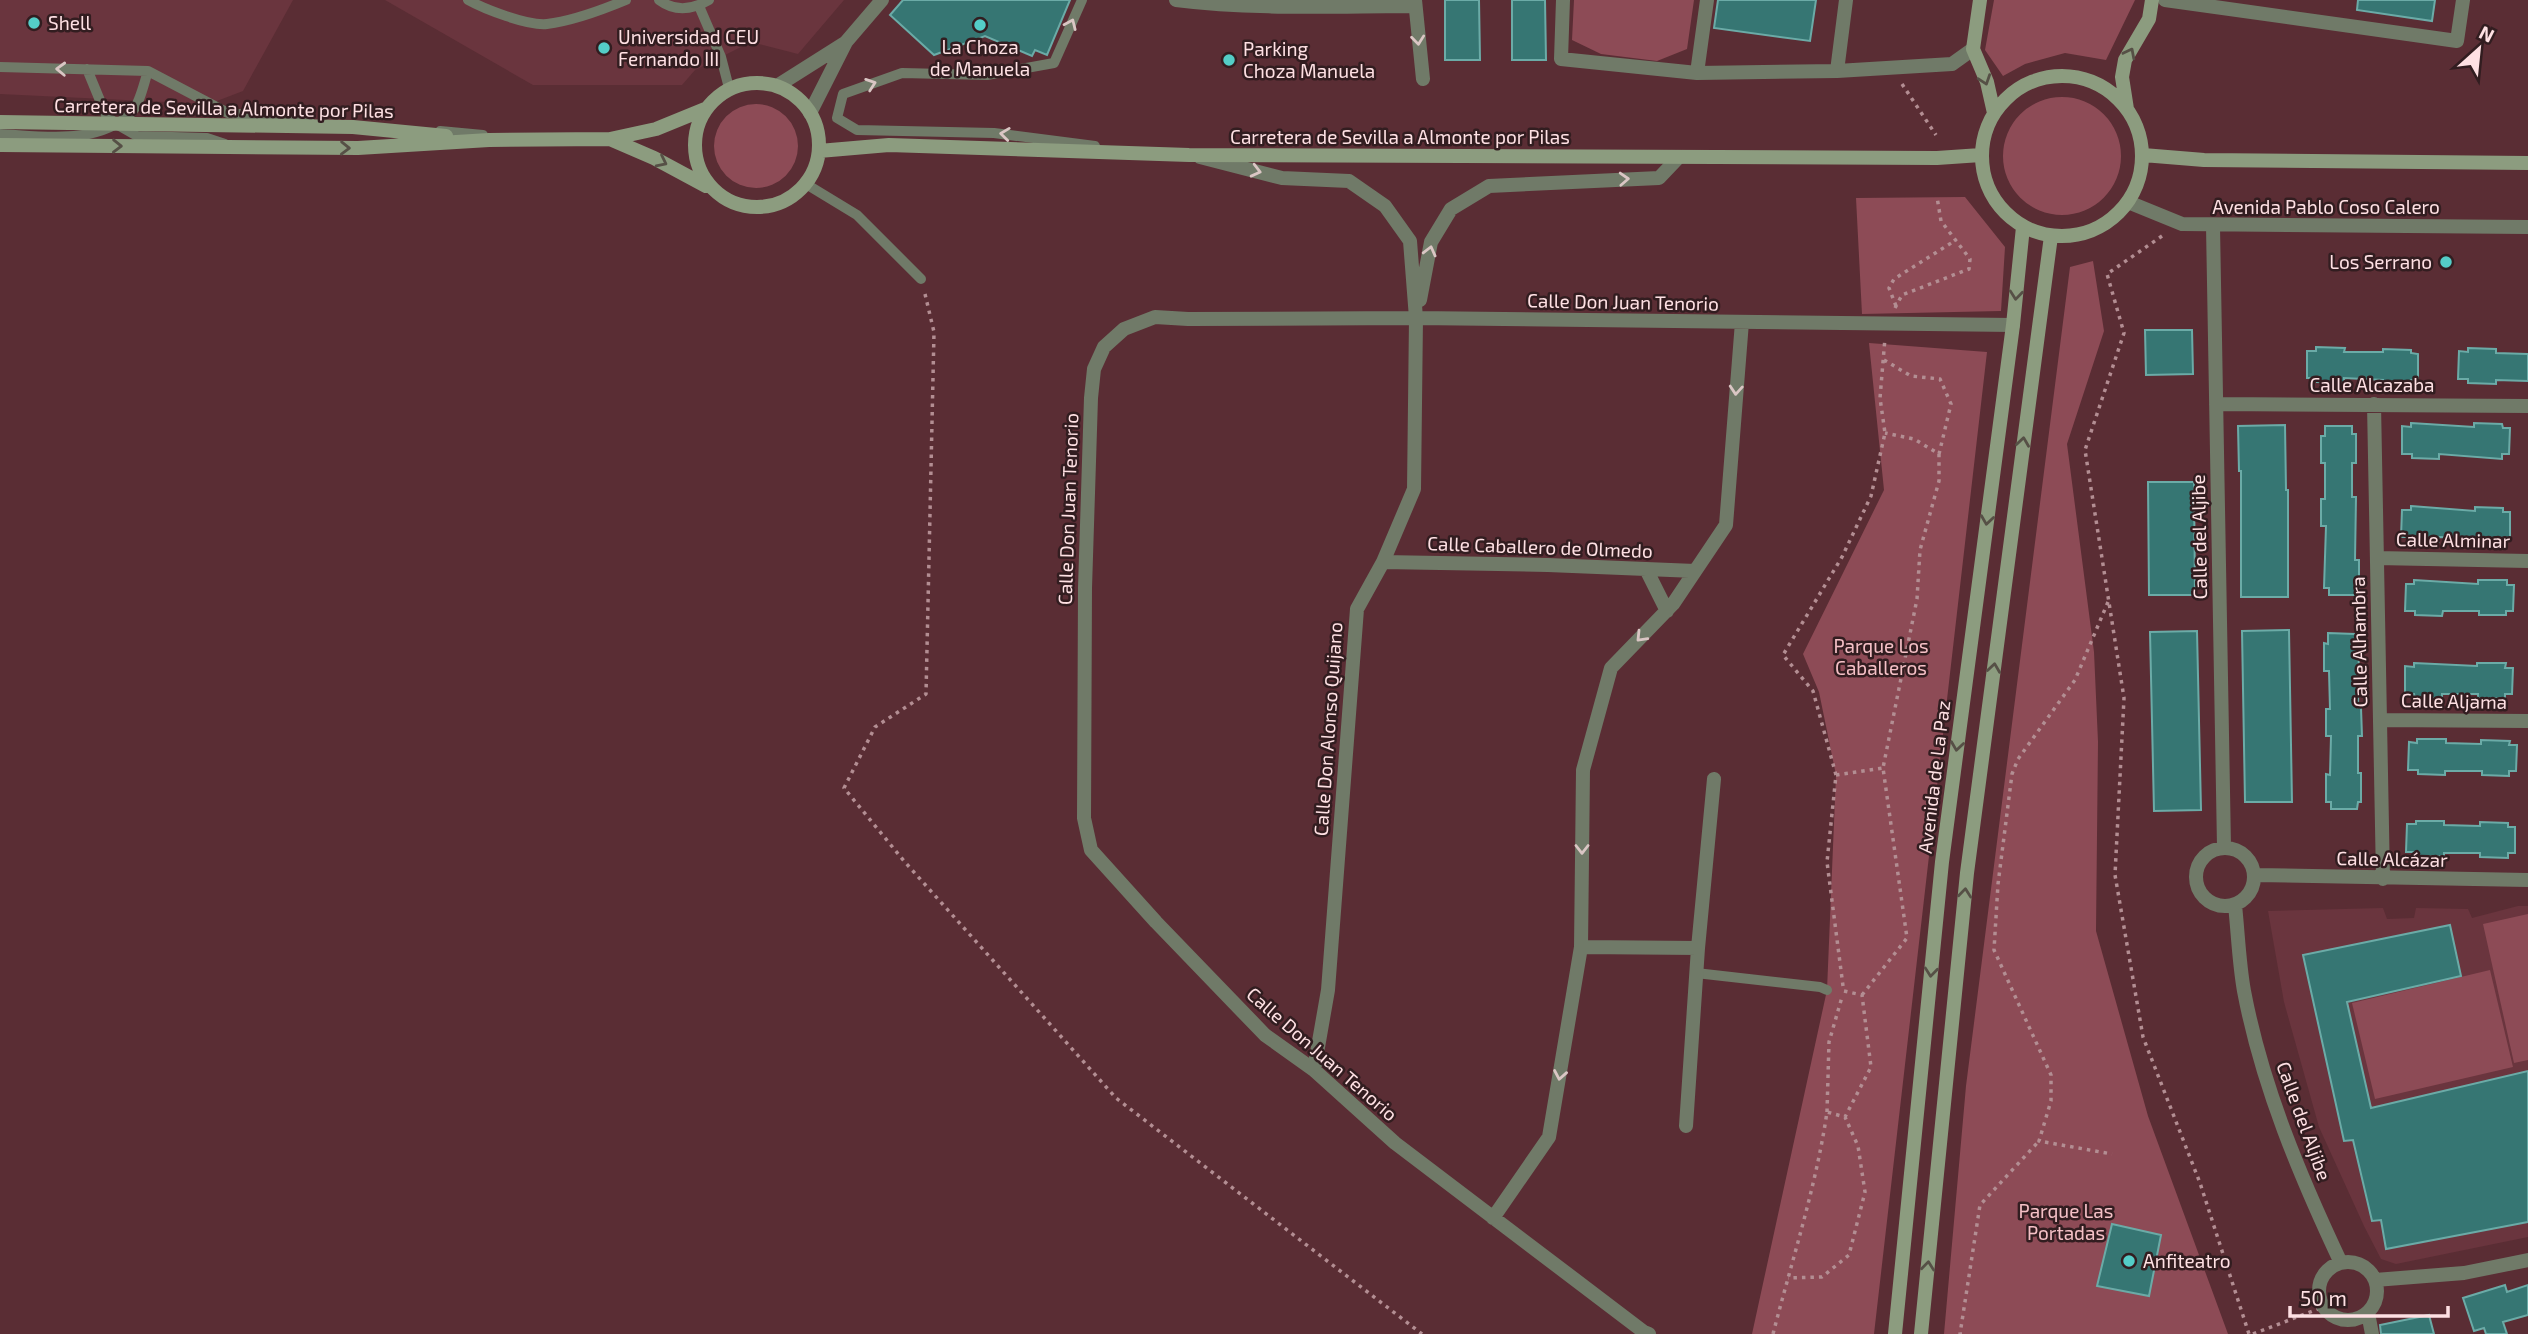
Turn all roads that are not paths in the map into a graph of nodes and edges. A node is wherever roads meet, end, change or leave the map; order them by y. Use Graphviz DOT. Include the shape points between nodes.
graph roads {
  1 [pos="468,0"];
  2 [pos="626,0"];
  3 [pos="659,0"];
  4 [pos="882,0"];
  5 [pos="1082,0"];
  6 [pos="1176,0"];
  7 [pos="1563,0"];
  8 [pos="1707,0"];
  9 [pos="1846,0"];
  10 [pos="1980,0"];
  11 [pos="2152,0"];
  12 [pos="2165,0"];
  13 [pos="2463,0"];
  14 [pos="704,3"];
  15 [pos="1415,3"];
  16 [pos="846,42"];
  17 [pos="1973,49"];
  18 [pos="0,66"];
  19 [pos="87,69"];
  20 [pos="148,71"];
  21 [pos="1837,71"];
  22 [pos="1698,73"];
  23 [pos="1423,79"];
  24 [pos="777,86"];
  25 [pos="729,88"];
  26 [pos="705,109"];
  27 [pos="2127,109"];
  28 [pos="810,113"];
  29 [pos="1994,113"];
  30 [pos="0,122"];
  31 [pos="116,124"];
  32 [pos="0,134"];
  33 [pos="535,139"];
  34 [pos="610,139"];
  35 [pos="489,140"];
  36 [pos="0,145"];
  37 [pos="235,147"];
  38 [pos="819,151"];
  39 [pos="1146,153"];
  40 [pos="1189,155"];
  41 [pos="1981,155"];
  42 [pos="2143,155"];
  43 [pos="1678,158"];
  44 [pos="2528,163"];
  45 [pos="806,184"];
  46 [pos="712,190"];
  47 [pos="2129,202"];
  48 [pos="2213,226"];
  49 [pos="2023,227"];
  50 [pos="2528,227"];
  51 [pos="2050,236"];
  52 [pos="921,279"];
  53 [pos="1416,318"];
  54 [pos="1742,322"];
  55 [pos="2013,325"];
  56 [pos="2216,404"];
  57 [pos="2374,404"];
  58 [pos="2528,405"];
  59 [pos="2377,558"];
  60 [pos="2528,561"];
  61 [pos="1383,562"];
  62 [pos="1646,569"];
  63 [pos="1695,571"];
  64 [pos="1667,611"];
  65 [pos="2380,720"];
  66 [pos="2528,721"];
  67 [pos="1714,779"];
  68 [pos="2224,847"];
  69 [pos="2255,875"];
  70 [pos="2383,879"];
  71 [pos="2528,880"];
  72 [pos="2235,905"];
  73 [pos="1581,947"];
  74 [pos="1698,948"];
  75 [pos="1696,973"];
  76 [pos="1827,990"];
  77 [pos="1314,1070"];
  78 [pos="1686,1126"];
  79 [pos="1493,1218"];
  80 [pos="2528,1260"];
  81 [pos="2341,1263"];
  82 [pos="2375,1280"];
  83 [pos="2368,1313"];
  84 [pos="2351,1320"];
  85 [pos="1649,1334"];
  86 [pos="1895,1334"];
  87 [pos="1921,1334"];
  88 [pos="2363,1334"];
  89 [pos="2372,1334"];
  1 -- 2 [label="lane" via="486,10 545,24"];
  3 -- 14 [label="lane" via="686,9"];
  4 -- 16 [label="street"];
  39 -- 5 [label="lane, one-way" via="994,133 857,130 837,118 843,94 902,73 988,75 1054,63"];
  6 -- 15 [label="street" via="1234,5"];
  7 -- 22 [label="street" via="1561,59"];
  8 -- 22 [label="street"];
  9 -- 21 [label="street"];
  10 -- 17 [label="main road"];
  27 -- 11 [label="main road, one-way" via="2122,77 2125,60 2149,19"];
  12 -- 13 [label="street" via="2457,41"];
  14 -- 25 [label="lane"];
  15 -- 23 [label="street, one-way"];
  16 -- 24 [label="street"];
  16 -- 28 [label="street"];
  17 -- 21 [label="street" via="1952,64"];
  17 -- 29 [label="main road, one-way"];
  19 -- 18 [label="lane, one-way"];
  19 -- 20 [label="lane"];
  19 -- 31 [label="lane" via="106,115"];
  20 -- 31 [label="lane" via="134,111"];
  20 -- 33 [label="lane" via="228,113"];
  21 -- 22 [label="street"];
  24 -- 25 [label="main road" via="761,83"];
  24 -- 28 [label="main road" via="796,96"];
  25 -- 26 [label="main road"];
  26 -- 34 [label="main road, Carretera de Sevilla a Almonte por Pilas" via="656,129"];
  26 -- 46 [label="main road" via="696,129 694,150 700,172"];
  27 -- 29 [label="main road" via="2108,91 2085,79 2059,76 2022,87"];
  27 -- 42 [label="main road"];
  28 -- 38 [label="main road" via="818,131"];
  29 -- 41 [label="main road"];
  30 -- 31 [label="main road, Carretera de Sevilla a Almonte por Pilas"];
  31 -- 32 [label="lane" via="80,136"];
  31 -- 35 [label="main road, Carretera de Sevilla a Almonte por Pilas" via="353,127"];
  31 -- 37 [label="lane" via="137,136 207,138"];
  33 -- 34 [label="main road, Carretera de Sevilla a Almonte por Pilas"];
  33 -- 35 [label="main road, Carretera de Sevilla a Almonte por Pilas"];
  34 -- 46 [label="main road, Carretera de Sevilla a Almonte por Pilas, one-way"];
  37 -- 35 [label="main road, Carretera de Sevilla a Almonte por Pilas, one-way" via="358,148"];
  36 -- 37 [label="main road, Carretera de Sevilla a Almonte por Pilas, one-way"];
  38 -- 39 [label="main road, Carretera de Sevilla a Almonte por Pilas" via="889,145"];
  38 -- 45 [label="main road"];
  39 -- 40 [label="main road, Carretera de Sevilla a Almonte por Pilas"];
  40 -- 43 [label="main road, Carretera de Sevilla a Almonte por Pilas"];
  40 -- 53 [label="street, one-way" via="1282,178 1349,181 1385,206 1410,242"];
  41 -- 43 [label="main road, Carretera de Sevilla a Almonte por Pilas" via="1937,159"];
  41 -- 49 [label="main road" via="1992,196"];
  42 -- 44 [label="main road" via="2204,160"];
  42 -- 47 [label="main road"];
  53 -- 43 [label="street, one-way" via="1432,242 1451,209 1489,186 1659,178"];
  45 -- 46 [label="main road" via="771,206 750,207"];
  45 -- 52 [label="lane" via="857,215"];
  47 -- 48 [label="street, Avenida Pablo Coso Calero" via="2182,224"];
  47 -- 51 [label="main road" via="2094,230"];
  48 -- 50 [label="street, Avenida Pablo Coso Calero"];
  48 -- 56 [label="street, Calle del Aljibe"];
  49 -- 51 [label="main road"];
  49 -- 55 [label="main road, Avenida de La Paz, one-way"];
  87 -- 51 [label="main road, one-way" via="1966,873"];
  53 -- 54 [label="street, Calle Don Juan Tenorio"];
  53 -- 61 [label="street, Calle Don Alonso Quijano" via="1414,489"];
  53 -- 77 [label="street, Calle Don Juan Tenorio" via="1155,317 1125,329 1104,347 1094,369 1084,588 1084,818 1091,850 1265,1035"];
  54 -- 55 [label="street, Calle Don Juan Tenorio"];
  54 -- 63 [label="street, one-way" via="1726,525"];
  55 -- 86 [label="main road, Avenida de La Paz, one-way" via="1942,862"];
  56 -- 57 [label="street, Calle Alcazaba"];
  56 -- 68 [label="street, Calle del Aljibe"];
  57 -- 58 [label="street, Calle Alcazaba"];
  57 -- 59 [label="street, Calle Alhambra"];
  59 -- 60 [label="street, Calle Alminar"];
  59 -- 65 [label="street, Calle Alhambra"];
  61 -- 62 [label="street, Calle Caballero de Olmedo"];
  61 -- 77 [label="street, Calle Don Alonso Quijano" via="1357,608 1328,990"];
  62 -- 63 [label="street, Calle Caballero de Olmedo"];
  62 -- 64 [label="street"];
  63 -- 64 [label="street"];
  64 -- 73 [label="street, one-way" via="1611,668 1583,770"];
  65 -- 66 [label="street, Calle Aljama"];
  65 -- 70 [label="street, Calle Alhambra"];
  67 -- 74 [label="street"];
  68 -- 69 [label="street" via="2250,860"];
  68 -- 72 [label="street" via="2199,862 2196,885 2203,897 2216,905"];
  69 -- 70 [label="street, Calle Alcázar"];
  69 -- 72 [label="street" via="2249,894"];
  70 -- 71 [label="street, Calle Alcázar"];
  72 -- 81 [label="street, Calle del Aljibe" via="2244,990 2269,1089"];
  73 -- 74 [label="street"];
  73 -- 79 [label="street, one-way" via="1549,1137"];
  74 -- 75 [label="street"];
  75 -- 76 [label="lane"];
  75 -- 78 [label="street"];
  77 -- 79 [label="street, Calle Don Juan Tenorio" via="1395,1143"];
  79 -- 85 [label="street, Calle Don Juan Tenorio"];
  80 -- 82 [label="street" via="2464,1273"];
  81 -- 82 [label="street" via="2357,1264"];
  81 -- 84 [label="street" via="2321,1280 2320,1299 2336,1318"];
  82 -- 83 [label="street" via="2377,1298"];
  83 -- 84 [label="street"];
  83 -- 89 [label="street"];
  84 -- 88 [label="street"];
}
